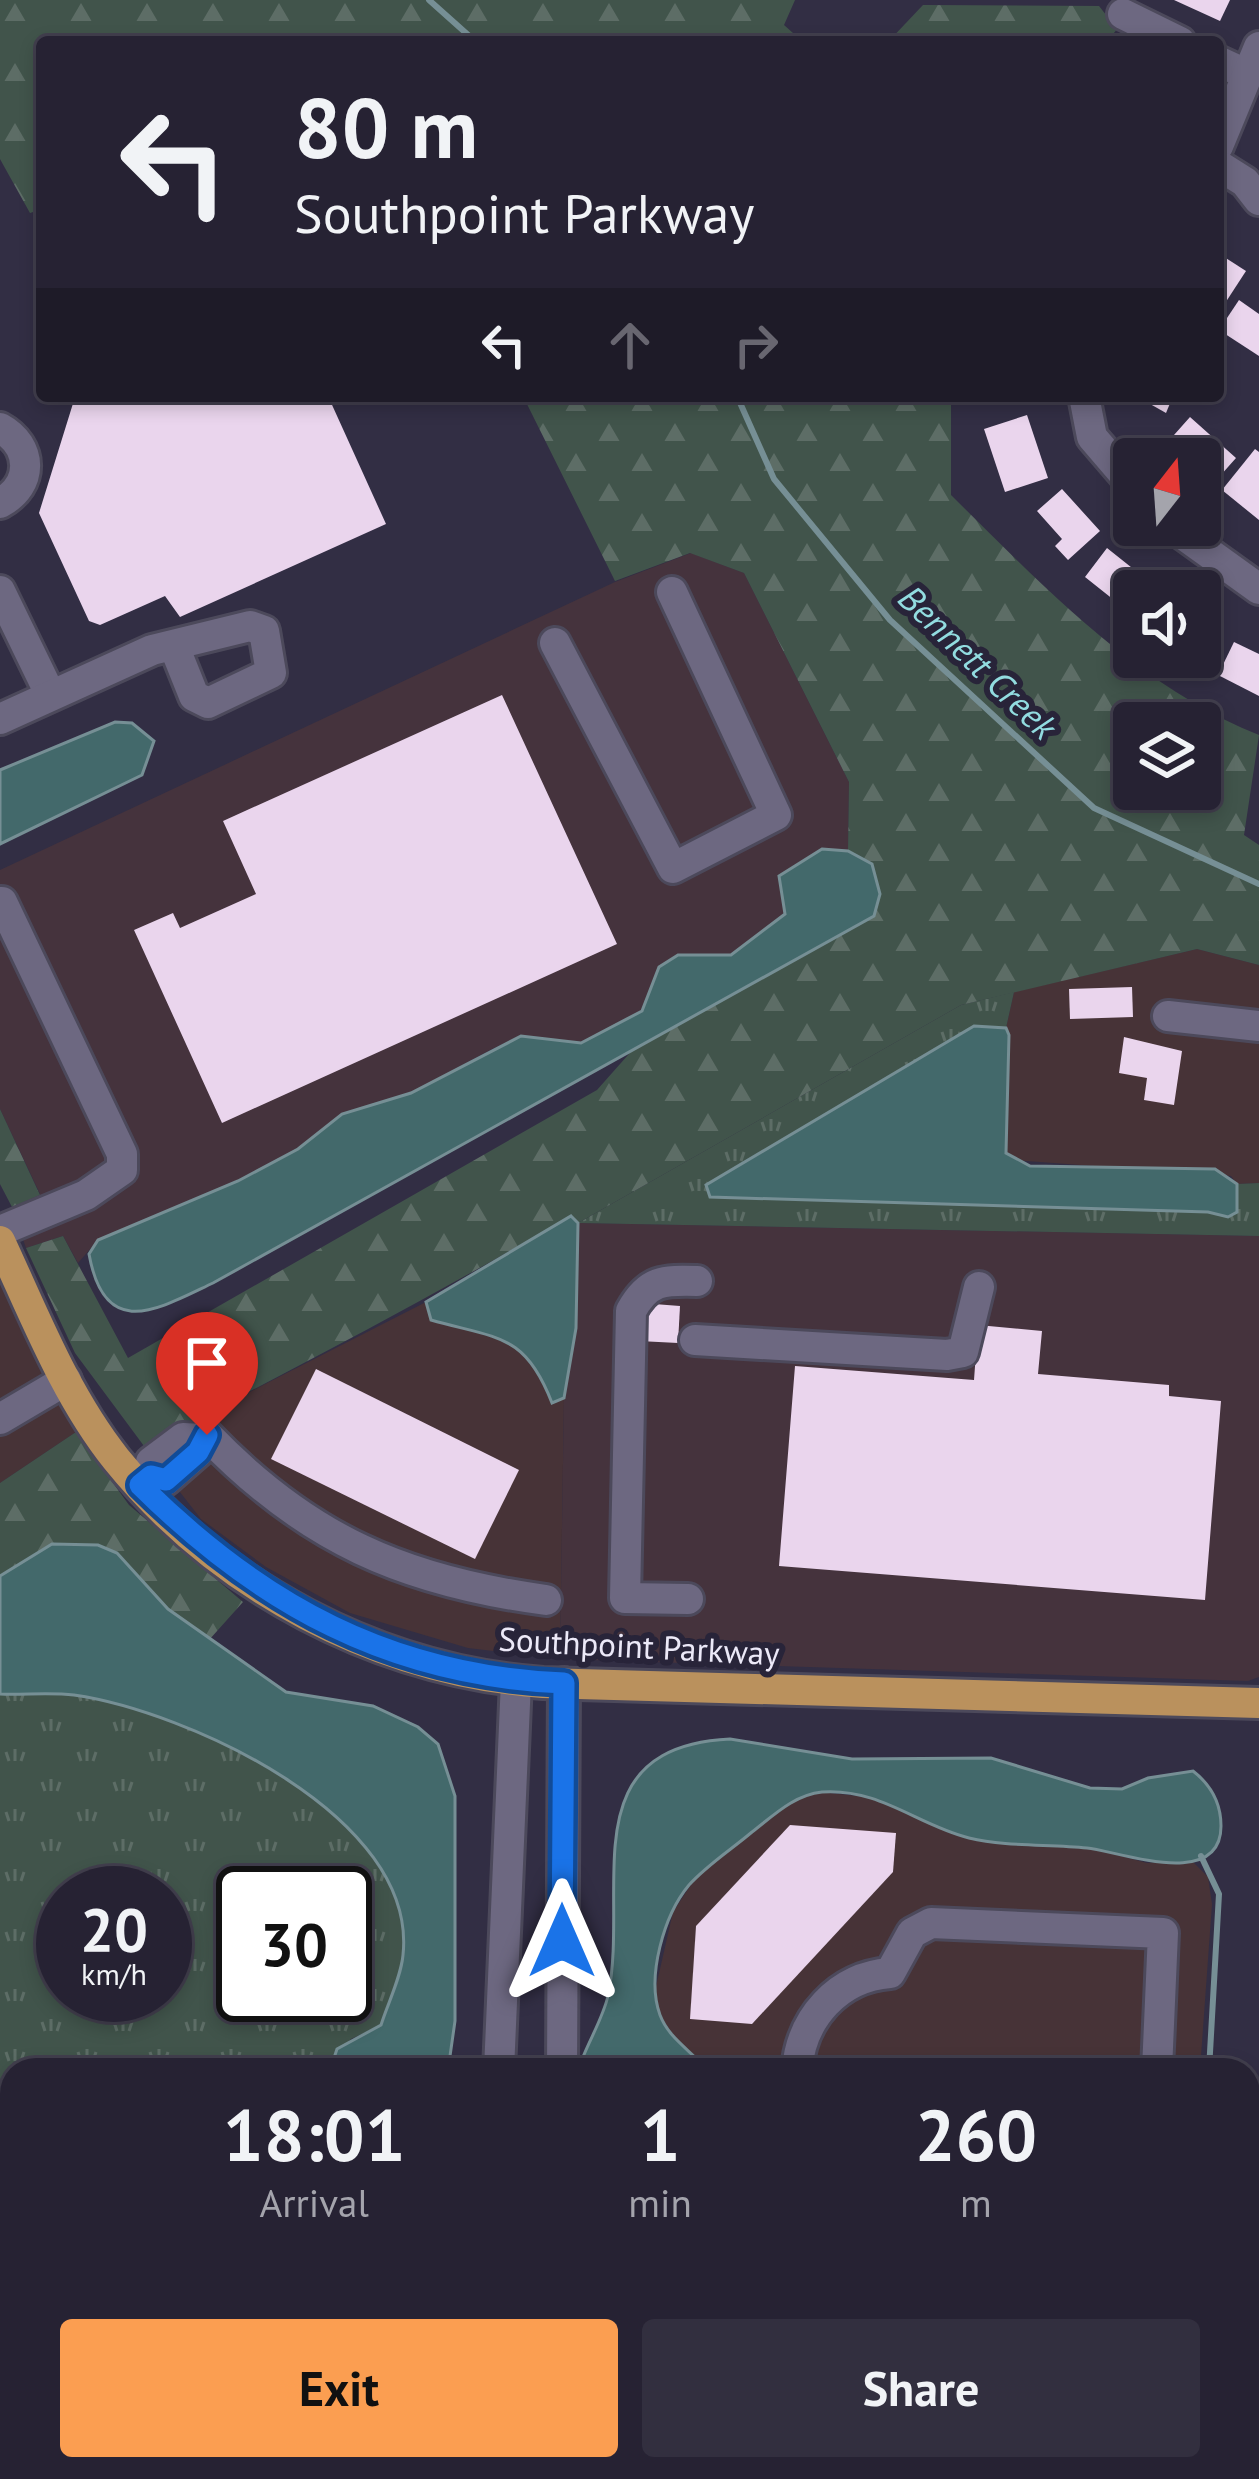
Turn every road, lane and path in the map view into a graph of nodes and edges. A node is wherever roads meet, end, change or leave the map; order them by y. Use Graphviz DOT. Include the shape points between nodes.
graph roads {
  1 [pos="1123,14"];
  2 [pos="1168,36"];
  3 [pos="1241,61"];
  4 [pos="1224,124"];
  5 [pos="1224,169"];
  6 [pos="1259,200"];
  7 [pos="1085,402"];
  8 [pos="0,428"];
  9 [pos="1113,461"];
  10 [pos="0,503"];
  11 [pos="1199,546"];
  12 [pos="1259,589"];
  13 [pos="0,591"];
  14 [pos="672,592"];
  15 [pos="556,643"];
  16 [pos="175,646"];
  17 [pos="50,694"];
  18 [pos="0,719"];
  19 [pos="2,902"];
  20 [pos="1168,1016"];
  21 [pos="1259,1026"];
  22 [pos="0,1231"];
  23 [pos="0,1240"];
  24 [pos="697,1281"];
  25 [pos="979,1287"];
  26 [pos="695,1340"];
  27 [pos="67,1380"];
  28 [pos="0,1419"];
  29 [pos="145,1480"];
  30 [pos="688,1599"];
  31 [pos="545,1600"];
  32 [pos="516,1681"];
  33 [pos="564,1683"];
  34 [pos="1259,1702"];
  35 [pos="500,2058"];
  36 [pos="562,2058"];
  37 [pos="800,2058"];
  38 [pos="1157,2058"];
  1 -- 2 [label="street"];
  3 -- 4 [label="street"];
  5 -- 6 [label="street"];
  7 -- 9 [label="street" via="1092,436"];
  8 -- 10 [label="street" via="17,440 26,465 18,490"];
  11 -- 12 [label="street"];
  13 -- 17 [label="street"];
  14 -- 15 [label="street" via="776,815 673,868"];
  16 -- 17 [label="street"];
  17 -- 18 [label="street"];
  19 -- 22 [label="street" via="122,1154 122,1169 86,1195"];
  20 -- 21 [label="street"];
  23 -- 27 [label="main road, Southpoint Parkway"];
  24 -- 30 [label="street" via="658,1280 631,1311 625,1598"];
  25 -- 26 [label="street" via="963,1352 947,1355"];
  27 -- 28 [label="street"];
  27 -- 29 [label="main road, Southpoint Parkway" via="115,1457"];
  29 -- 31 [label="street" via="166,1480 207,1435 256,1486 371,1558 484,1592"];
  29 -- 32 [label="main road, Southpoint Parkway" via="218,1558 281,1602 387,1650"];
  32 -- 33 [label="main road, Southpoint Parkway"];
  32 -- 35 [label="street"];
  33 -- 34 [label="main road, Southpoint Parkway"];
  33 -- 36 [label="street"];
  37 -- 38 [label="street" via="804,2037 839,1988 890,1973 912,1933 931,1922 1162,1933"];
}
